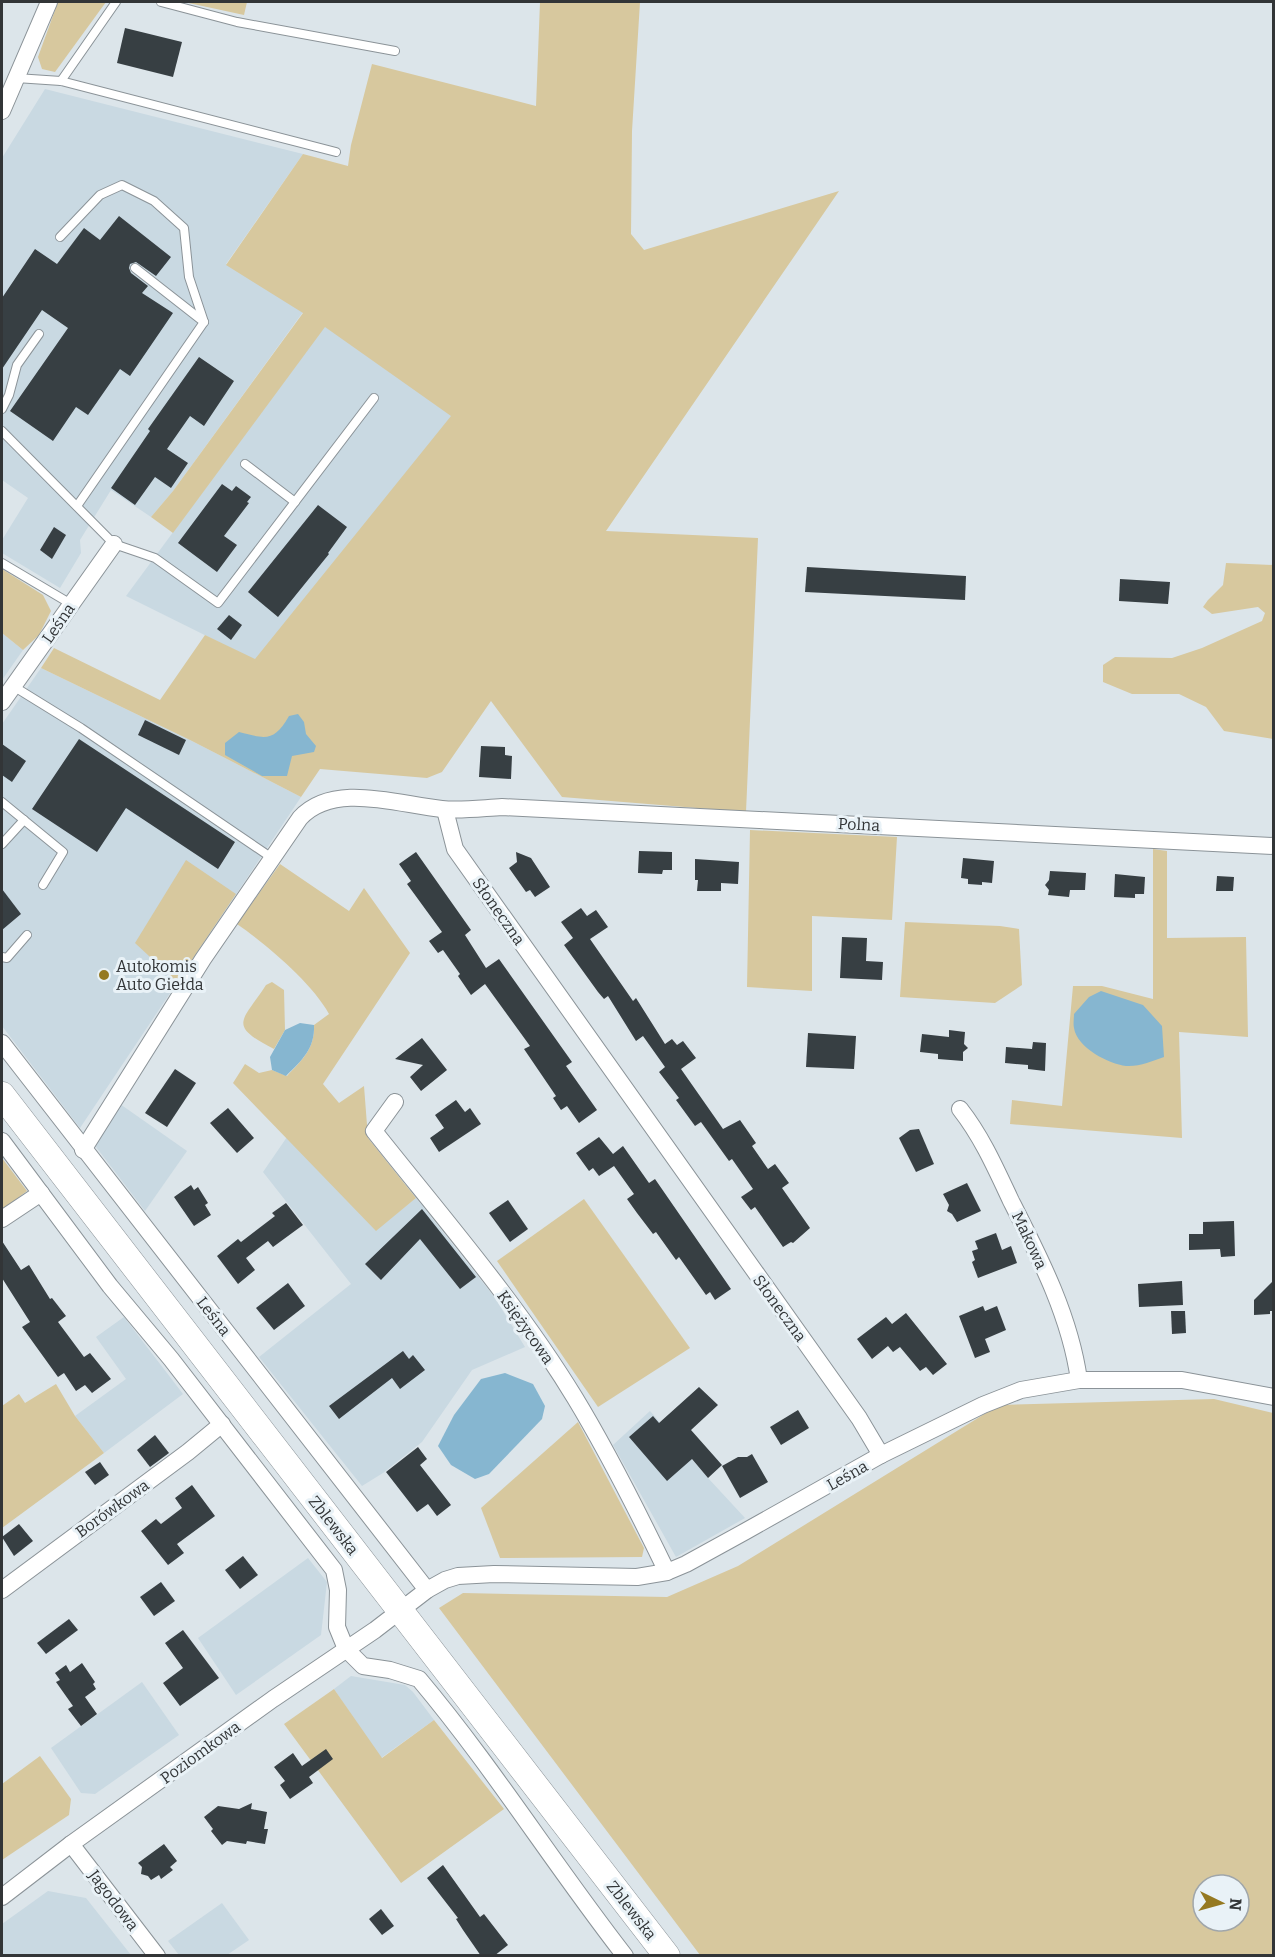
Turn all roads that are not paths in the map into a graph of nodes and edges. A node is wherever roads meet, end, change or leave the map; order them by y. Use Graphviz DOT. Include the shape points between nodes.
graph roads {
  1 [pos="49,2"];
  2 [pos="116,2"];
  3 [pos="161,2"];
  4 [pos="395,51"];
  5 [pos="16,78"];
  6 [pos="61,81"];
  7 [pos="2,111"];
  8 [pos="336,152"];
  9 [pos="60,237"];
  10 [pos="135,268"];
  11 [pos="204,322"];
  12 [pos="39,334"];
  13 [pos="374,398"];
  14 [pos="2,409"];
  15 [pos="2,431"];
  16 [pos="245,464"];
  17 [pos="295,502"];
  18 [pos="77,506"];
  19 [pos="114,544"];
  20 [pos="2,563"];
  21 [pos="71,604"];
  22 [pos="13,686"];
  23 [pos="2,702"];
  24 [pos="2,802"];
  25 [pos="445,810"];
  26 [pos="24,820"];
  27 [pos="2,844"];
  28 [pos="1274,846"];
  29 [pos="272,858"];
  30 [pos="43,885"];
  31 [pos="27,934"];
  32 [pos="2,957"];
  33 [pos="2,1043"];
  34 [pos="2,1095"];
  35 [pos="395,1102"];
  36 [pos="960,1109"];
  37 [pos="2,1141"];
  38 [pos="83,1150"];
  39 [pos="41,1193"];
  40 [pos="2,1219"];
  41 [pos="1079,1380"];
  42 [pos="1274,1397"];
  43 [pos="222,1424"];
  44 [pos="881,1455"];
  45 [pos="667,1572"];
  46 [pos="2,1590"];
  47 [pos="427,1590"];
  48 [pos="401,1611"];
  49 [pos="346,1649"];
  50 [pos="71,1844"];
  51 [pos="2,1897"];
  52 [pos="156,1956"];
  53 [pos="625,1956"];
  54 [pos="667,1956"];
  1 -- 5 [label="street"];
  2 -- 6 [label="lane"];
  3 -- 4 [label="lane" via="237,22"];
  5 -- 6 [label="lane"];
  5 -- 7 [label="street"];
  6 -- 8 [label="lane"];
  9 -- 11 [label="lane" via="100,195 122,185 154,201 184,228 189,277"];
  10 -- 11 [label="lane"];
  11 -- 18 [label="lane"];
  12 -- 14 [label="lane" via="17,365"];
  13 -- 17 [label="lane"];
  15 -- 18 [label="lane"];
  16 -- 17 [label="lane"];
  17 -- 19 [label="lane" via="218,603 155,558"];
  18 -- 19 [label="lane"];
  19 -- 21 [label="street, Leśna"];
  20 -- 21 [label="lane"];
  21 -- 22 [label="street, Leśna"];
  22 -- 23 [label="street, Leśna"];
  22 -- 29 [label="lane"];
  24 -- 26 [label="lane"];
  25 -- 28 [label="street, Polna" via="502,807"];
  25 -- 29 [label="street" via="355,798 324,801 300,818"];
  25 -- 44 [label="street, Słoneczna" via="455,849 860,1418"];
  26 -- 27 [label="lane"];
  26 -- 30 [label="lane" via="63,852"];
  29 -- 38 [label="street" via="203,959"];
  31 -- 32 [label="lane" via="7,958"];
  33 -- 38 [label="street, Leśna"];
  34 -- 48 [label="main road, Zblewska"];
  35 -- 45 [label="street, Księżycowa" via="374,1131 505,1296 574,1397 631,1497"];
  36 -- 41 [label="street, Makowa" via="984,1145 1037,1254 1062,1313"];
  37 -- 39 [label="street, Zblewska"];
  38 -- 47 [label="street, Leśna"];
  39 -- 40 [label="street"];
  39 -- 43 [label="street, Zblewska" via="110,1286"];
  41 -- 42 [label="street, Leśna" via="1182,1380"];
  41 -- 44 [label="street, Leśna" via="1021,1390"];
  43 -- 46 [label="street, Borówkowa"];
  43 -- 49 [label="street, Zblewska" via="333,1570 338,1590 337,1628"];
  44 -- 45 [label="street, Leśna"];
  45 -- 47 [label="street, Leśna" via="637,1576 458,1576"];
  47 -- 48 [label="street, Leśna"];
  48 -- 49 [label="street, Poziomkowa"];
  48 -- 54 [label="main road, Zblewska"];
  49 -- 50 [label="street, Poziomkowa"];
  49 -- 53 [label="street, Zblewska" via="363,1666 418,1679"];
  50 -- 51 [label="street, Poziomkowa"];
  50 -- 52 [label="street, Jagodowa"];
}
